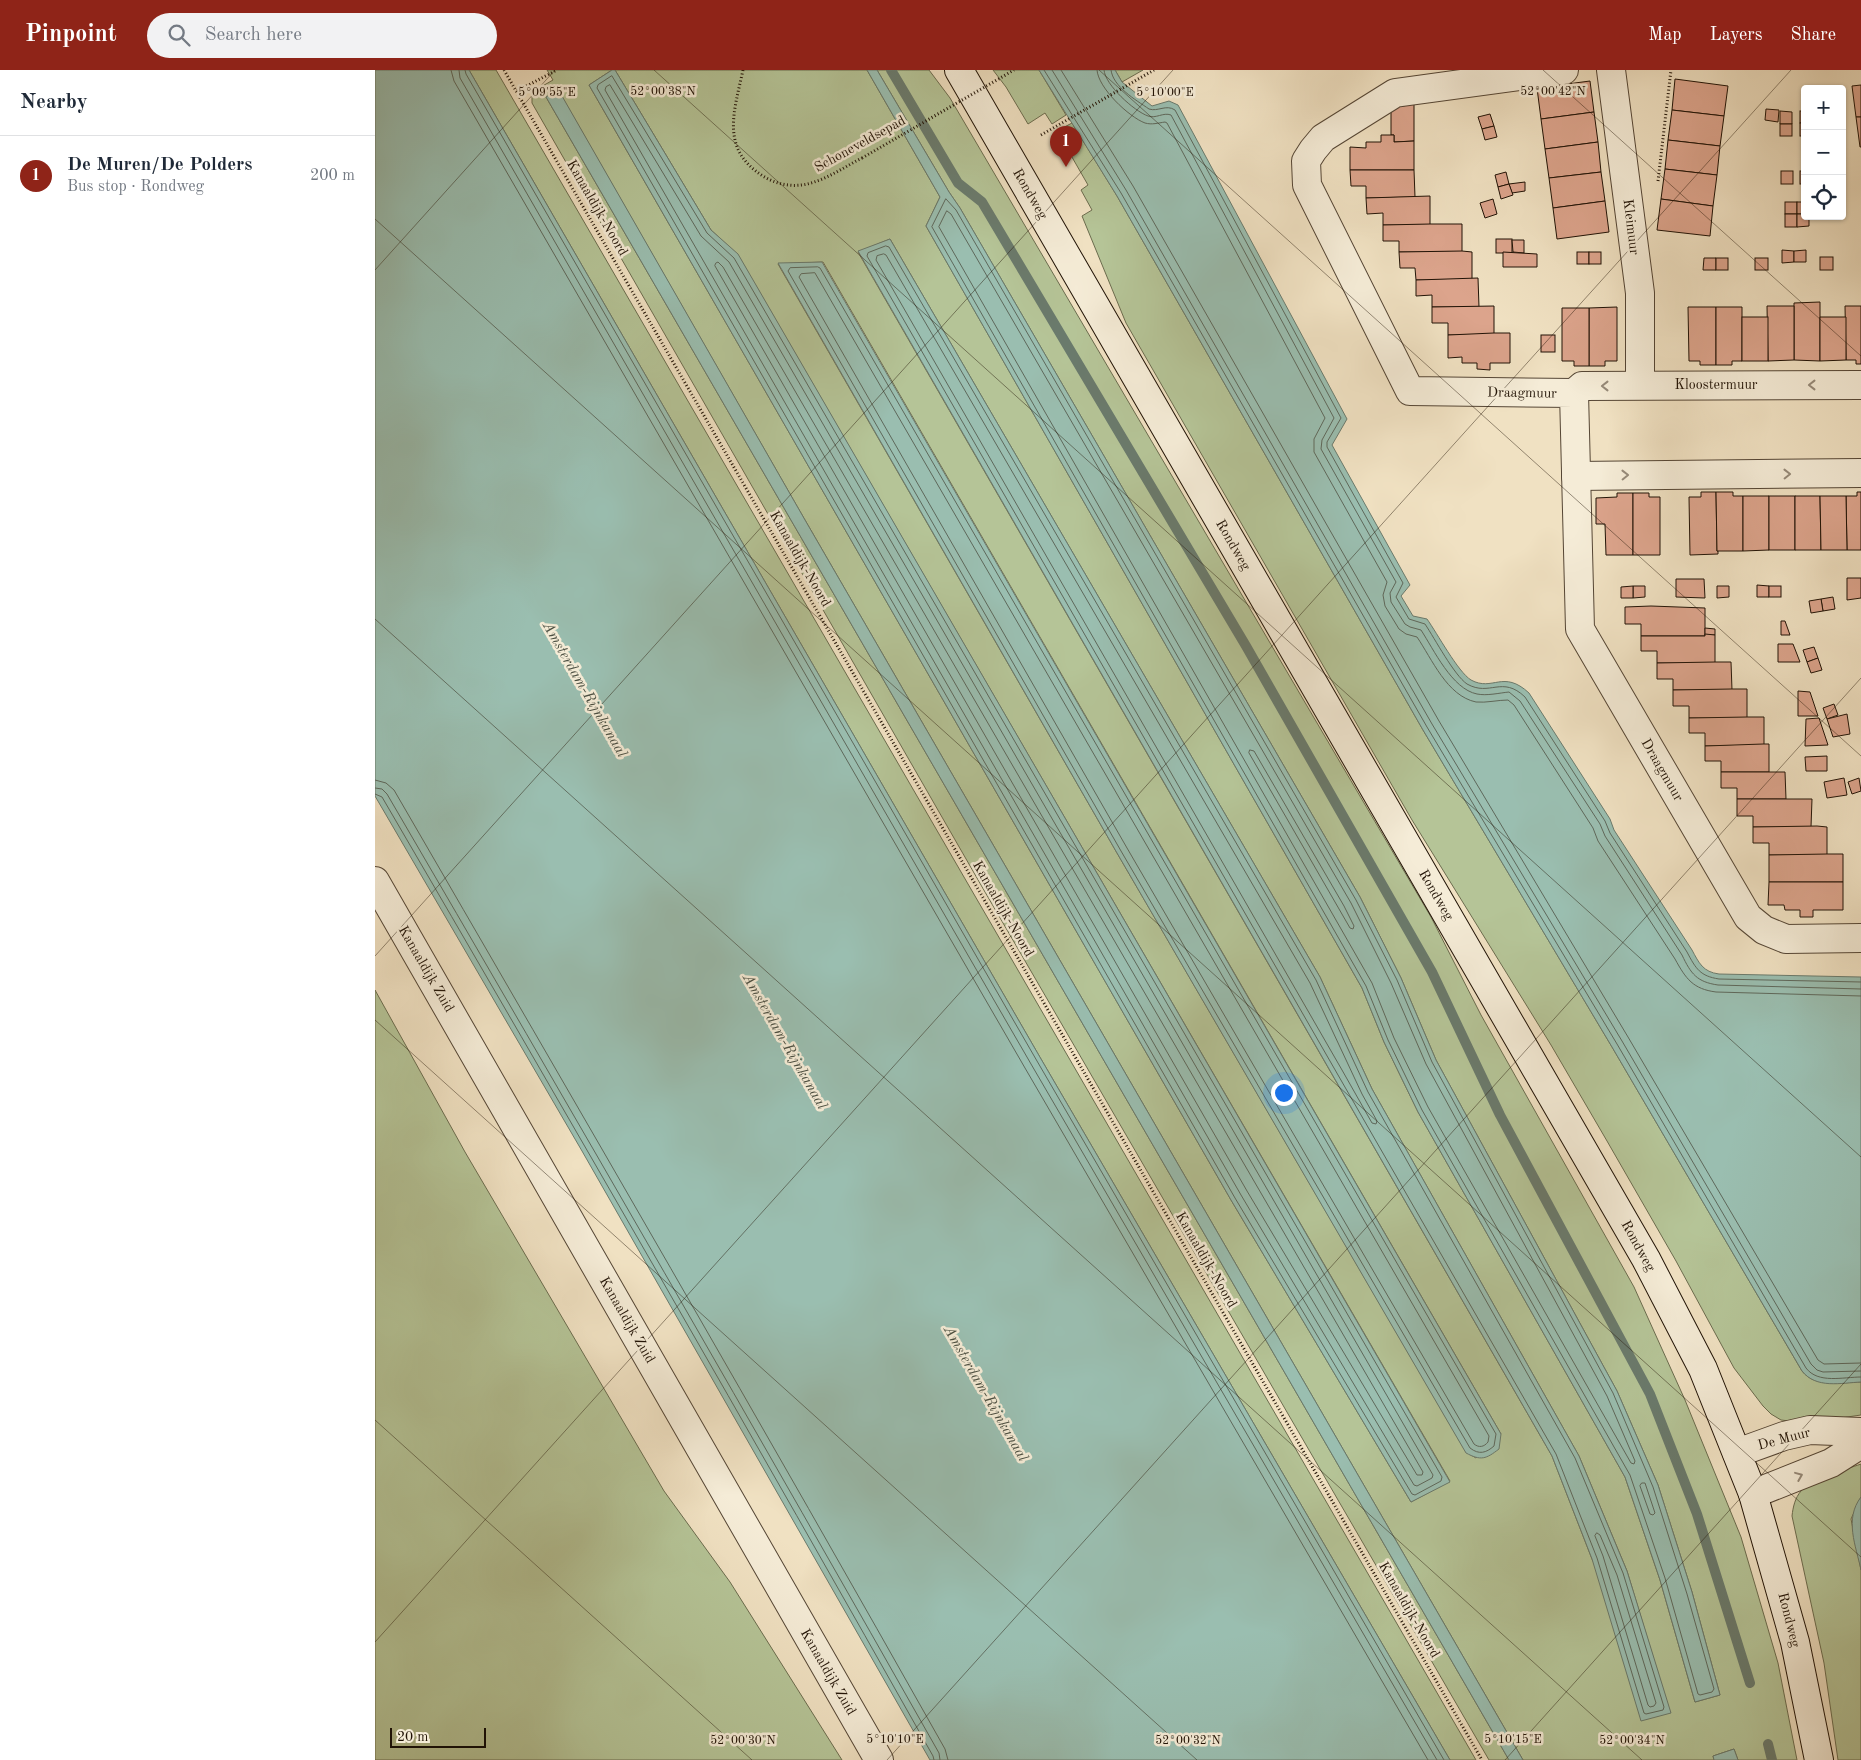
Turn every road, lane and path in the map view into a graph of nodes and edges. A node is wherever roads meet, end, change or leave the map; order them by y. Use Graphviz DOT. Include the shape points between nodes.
graph roads {
  1 [pos="504,70"];
  2 [pos="557,70"];
  3 [pos="743,70"];
  4 [pos="959,70"];
  5 [pos="1014,70"];
  6 [pos="1154,70"];
  7 [pos="1564,70"];
  8 [pos="1611,70"];
  9 [pos="517,92"];
  10 [pos="1041,136"];
  11 [pos="1861,385"];
  12 [pos="1639,386"];
  13 [pos="1574,393"];
  14 [pos="1861,473"];
  15 [pos="1576,476"];
  16 [pos="375,880"];
  17 [pos="1861,938"];
  18 [pos="1861,1432"];
  19 [pos="1861,1444"];
  20 [pos="1737,1453"];
  21 [pos="1753,1494"];
  22 [pos="879,1760"];
  23 [pos="1482,1760"];
  24 [pos="1819,1760"];
  1 -- 9 [label="path, Kanaaldijk-Noord"];
  2 -- 9 [label="path"];
  3 -- 5 [label="path, Schoneveldsepad, bridge" via="733,114 736,147 758,173 789,186 813,183 863,158"];
  4 -- 20 [label="street, Rondweg" via="1646,1259 1703,1369"];
  6 -- 10 [label="path"];
  7 -- 13 [label="street, Draagmuur" via="1395,94 1323,138 1306,161 1306,172 1312,196 1410,391"];
  8 -- 12 [label="street, Kleimuur" via="1640,292"];
  9 -- 23 [label="path, Kanaaldijk-Noord"];
  11 -- 12 [label="street, Kloostermuur, one-way"];
  12 -- 13 [label="street, Kloostermuur, one-way" via="1582,386"];
  13 -- 15 [label="street, Draagmuur"];
  15 -- 14 [label="street, one-way"];
  15 -- 17 [label="street, Draagmuur" via="1580,629 1748,917 1764,930 1785,938"];
  16 -- 22 [label="street, Kanaaldijk Zuid"];
  18 -- 20 [label="street, De Muur" via="1810,1430"];
  21 -- 19 [label="street, one-way" via="1831,1463"];
  20 -- 21 [label="street, Rondweg"];
  21 -- 24 [label="street, Rondweg" via="1795,1642"];
}
